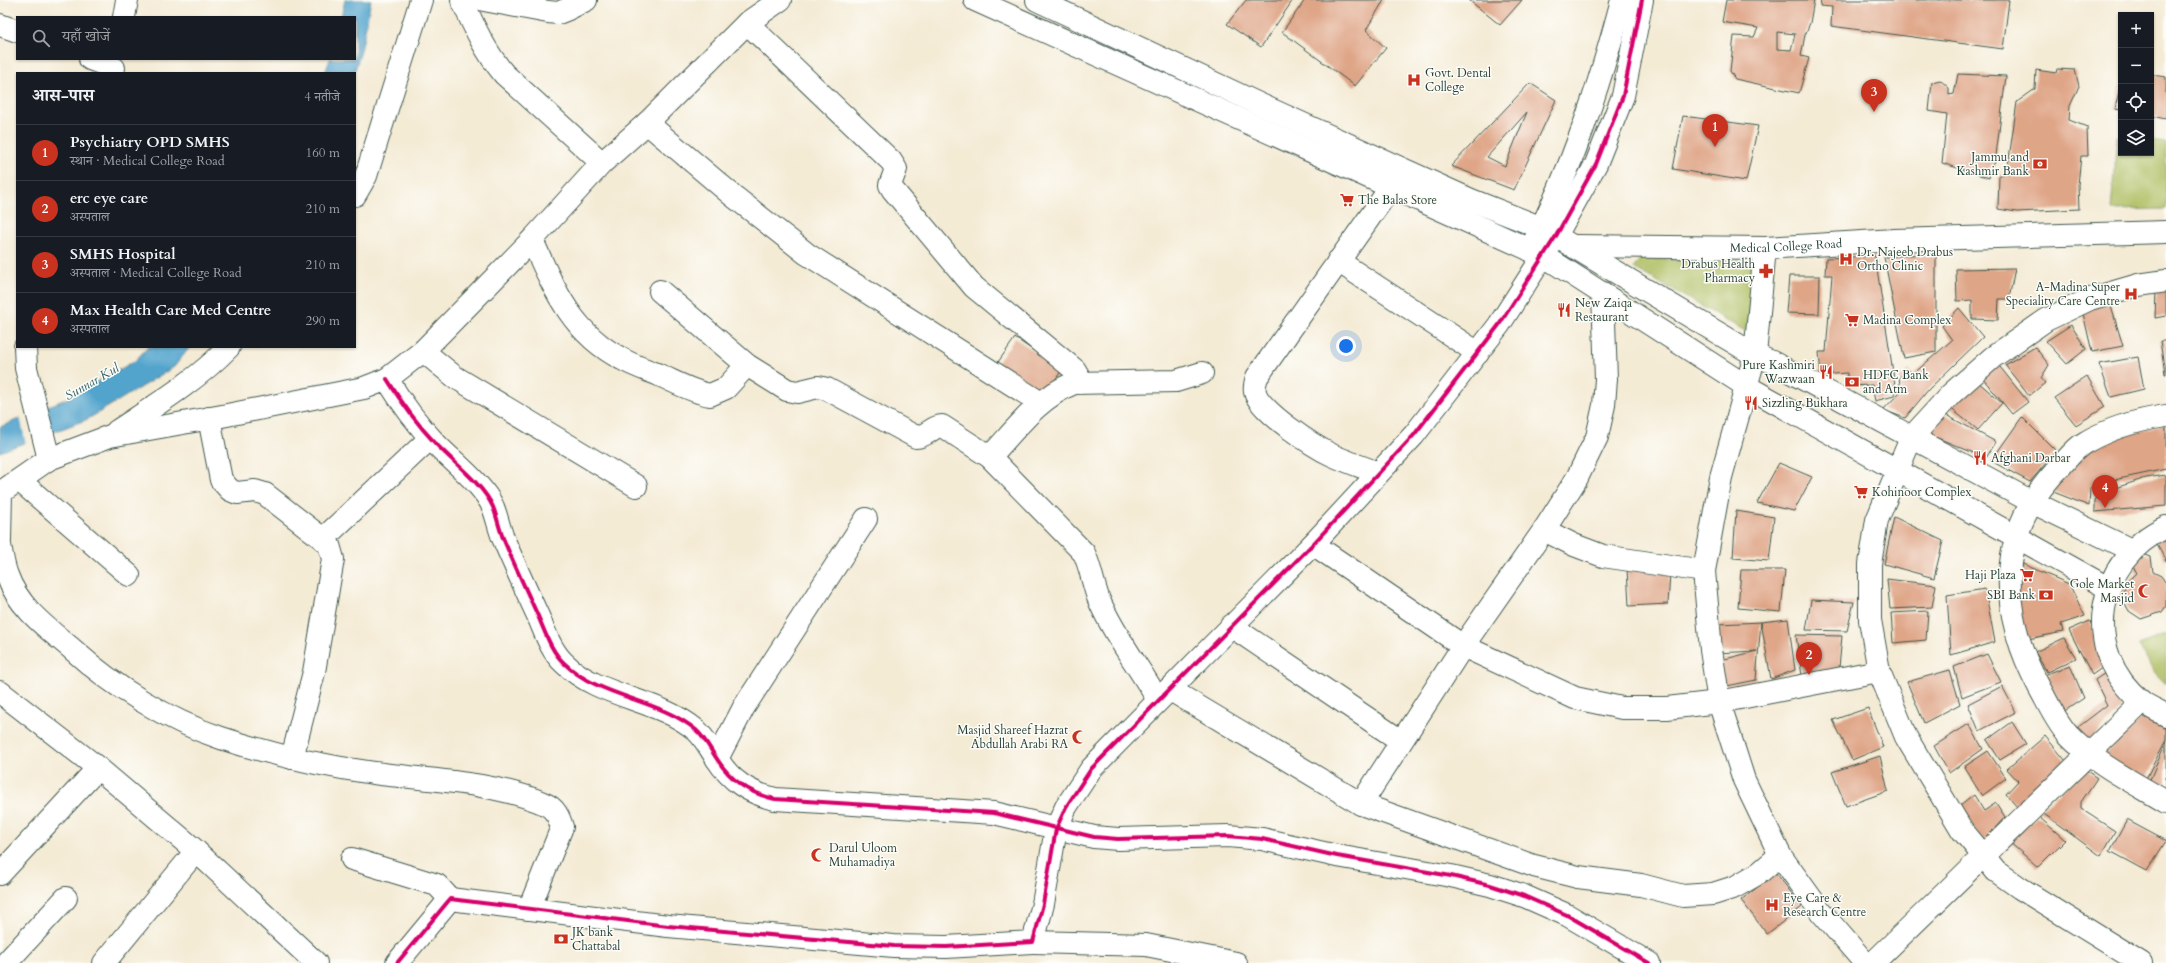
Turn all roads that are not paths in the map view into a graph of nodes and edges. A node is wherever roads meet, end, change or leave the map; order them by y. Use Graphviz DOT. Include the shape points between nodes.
graph roads {
  1 [pos="127,0"];
  2 [pos="421,0"];
  3 [pos="462,0"];
  4 [pos="484,0"];
  5 [pos="586,0"];
  6 [pos="975,0"];
  7 [pos="1037,0"];
  8 [pos="1622,0"];
  9 [pos="1642,0"];
  10 [pos="773,3"];
  11 [pos="124,16"];
  12 [pos="747,23"];
  13 [pos="0,25"];
  14 [pos="16,31"];
  15 [pos="93,60"];
  16 [pos="114,67"];
  17 [pos="647,123"];
  18 [pos="602,163"];
  19 [pos="1391,187"];
  20 [pos="356,193"];
  21 [pos="2166,232"];
  22 [pos="1557,237"];
  23 [pos="532,240"];
  24 [pos="1765,248"];
  25 [pos="1537,253"];
  26 [pos="1338,261"];
  27 [pos="2166,281"];
  28 [pos="660,291"];
  29 [pos="1603,293"];
  30 [pos="25,348"];
  31 [pos="228,348"];
  32 [pos="423,351"];
  33 [pos="1478,353"];
  34 [pos="1755,355"];
  35 [pos="748,365"];
  36 [pos="1202,374"];
  37 [pos="387,379"];
  38 [pos="1082,382"];
  39 [pos="1746,386"];
  40 [pos="1040,403"];
  41 [pos="2166,416"];
  42 [pos="209,418"];
  43 [pos="110,436"];
  44 [pos="1911,438"];
  45 [pos="423,445"];
  46 [pos="46,450"];
  47 [pos="990,456"];
  48 [pos="1896,470"];
  49 [pos="1378,473"];
  50 [pos="20,481"];
  51 [pos="636,486"];
  52 [pos="0,493"];
  53 [pos="2032,502"];
  54 [pos="866,519"];
  55 [pos="2166,527"];
  56 [pos="1544,530"];
  57 [pos="2016,536"];
  58 [pos="323,538"];
  59 [pos="0,540"];
  60 [pos="1313,544"];
  61 [pos="0,545"];
  62 [pos="2131,550"];
  63 [pos="1704,570"];
  64 [pos="129,575"];
  65 [pos="2108,588"];
  66 [pos="1231,626"];
  67 [pos="1463,646"];
  68 [pos="1879,671"];
  69 [pos="1164,694"];
  70 [pos="1719,702"];
  71 [pos="2142,702"];
  72 [pos="4,703"];
  73 [pos="2166,715"];
  74 [pos="1401,741"];
  75 [pos="2088,754"];
  76 [pos="292,758"];
  77 [pos="717,759"];
  78 [pos="98,768"];
  79 [pos="2166,802"];
  80 [pos="1360,804"];
  81 [pos="1055,838"];
  82 [pos="196,851"];
  83 [pos="1780,855"];
  84 [pos="1983,856"];
  85 [pos="352,859"];
  86 [pos="0,874"];
  87 [pos="66,898"];
  88 [pos="450,899"];
  89 [pos="529,908"];
  90 [pos="1033,942"];
  91 [pos="946,955"];
  92 [pos="6,963"];
  93 [pos="104,963"];
  94 [pos="316,963"];
  95 [pos="397,963"];
  96 [pos="1236,963"];
  97 [pos="1649,963"];
  98 [pos="1865,963"];
  99 [pos="1873,963"];
  100 [pos="2141,963"];
  1 -- 11 [label="street"];
  2 -- 20 [label="street" via="366,176"];
  3 -- 18 [label="street" via="479,40 490,58 504,74"];
  4 -- 5 [label="street" via="558,13"];
  6 -- 19 [label="street"];
  7 -- 22 [label="street" via="1282,115"];
  8 -- 22 [label="street" via="1583,131"];
  9 -- 22 [label="street" via="1623,96 1596,164"];
  10 -- 12 [label="street"];
  12 -- 17 [label="street"];
  12 -- 38 [label="street" via="891,161 896,169 890,185 893,190 974,287 1074,370"];
  13 -- 14 [label="street"];
  15 -- 16 [label="street"];
  17 -- 18 [label="street"];
  17 -- 40 [label="street" via="807,254"];
  18 -- 23 [label="street"];
  19 -- 25 [label="street"];
  19 -- 26 [label="street"];
  21 -- 24 [label="street, Medical College Road" via="1894,240"];
  22 -- 24 [label="street, Medical College Road"];
  22 -- 25 [label="street"];
  22 -- 34 [label="street"];
  23 -- 32 [label="street"];
  23 -- 35 [label="street" via="558,298 568,312 582,329 622,359 710,395 726,388"];
  24 -- 34 [label="street"];
  25 -- 29 [label="street"];
  25 -- 33 [label="street" via="1500,325"];
  26 -- 33 [label="street"];
  26 -- 49 [label="street" via="1257,378 1255,394 1268,410 1311,444"];
  27 -- 44 [label="street" via="2138,285 2090,299 2046,320 1993,357 1951,394"];
  28 -- 35 [label="street"];
  29 -- 39 [label="street"];
  29 -- 56 [label="street" via="1606,379 1604,405 1597,437 1577,478"];
  30 -- 46 [label="street" via="26,368"];
  31 -- 43 [label="street" via="175,393"];
  32 -- 37 [label="street"];
  32 -- 51 [label="street" via="455,377"];
  33 -- 49 [label="street" via="1414,435"];
  34 -- 39 [label="street"];
  34 -- 44 [label="street"];
  35 -- 47 [label="street" via="792,392 803,392 818,387 827,389 913,436 921,437 938,426 947,427"];
  36 -- 38 [label="street" via="1176,381"];
  37 -- 42 [label="street" via="364,388"];
  37 -- 77 [label="street" via="412,416 434,442 487,496 550,644 563,662 591,682 682,720 696,730"];
  38 -- 40 [label="street" via="1062,388"];
  39 -- 48 [label="street"];
  39 -- 63 [label="street" via="1721,476"];
  40 -- 47 [label="street"];
  41 -- 53 [label="street" via="2138,420 2085,442 2050,477"];
  42 -- 43 [label="street"];
  42 -- 58 [label="street" via="221,480 225,485 237,493 255,491 265,494"];
  43 -- 46 [label="street"];
  44 -- 48 [label="street"];
  44 -- 53 [label="street"];
  45 -- 58 [label="street"];
  46 -- 50 [label="street"];
  47 -- 69 [label="street" via="1084,553 1106,614"];
  48 -- 57 [label="street"];
  48 -- 68 [label="street" via="1877,520 1870,564 1870,620"];
  49 -- 60 [label="street"];
  50 -- 52 [label="street"];
  50 -- 64 [label="street"];
  52 -- 59 [label="street"];
  53 -- 57 [label="street"];
  53 -- 62 [label="street"];
  54 -- 77 [label="street" via="744,707"];
  55 -- 62 [label="street" via="2151,534"];
  56 -- 63 [label="street" via="1604,556"];
  56 -- 67 [label="street"];
  57 -- 65 [label="street"];
  57 -- 75 [label="street" via="2009,581 2012,619 2026,662 2068,735"];
  58 -- 76 [label="street" via="332,551 333,569 314,672"];
  60 -- 66 [label="street"];
  60 -- 67 [label="street"];
  61 -- 76 [label="street" via="7,575 20,599 40,623 92,667 173,718 220,737"];
  62 -- 65 [label="street" via="2117,568"];
  63 -- 70 [label="street" via="1711,650"];
  65 -- 71 [label="street" via="2103,606 2102,625 2108,654 2122,681"];
  66 -- 69 [label="street"];
  66 -- 74 [label="street"];
  67 -- 70 [label="street" via="1575,698 1622,708 1667,708"];
  67 -- 74 [label="street"];
  68 -- 70 [label="street"];
  68 -- 84 [label="street" via="1906,737 1962,830"];
  69 -- 80 [label="street"];
  69 -- 81 [label="street" via="1091,769 1066,806"];
  70 -- 83 [label="street" via="1744,780"];
  71 -- 73 [label="street"];
  71 -- 75 [label="street"];
  72 -- 78 [label="street"];
  74 -- 80 [label="street"];
  75 -- 79 [label="street"];
  75 -- 84 [label="street"];
  76 -- 89 [label="street" via="371,772 490,788 546,804 559,817 562,827"];
  77 -- 81 [label="street" via="729,775 744,788 775,799 994,813"];
  78 -- 82 [label="street"];
  78 -- 86 [label="street"];
  80 -- 83 [label="street" via="1534,866 1578,877 1641,885 1684,896 1713,894 1735,887 1759,873"];
  81 -- 90 [label="street"];
  81 -- 97 [label="street" via="1228,836 1262,839 1331,855 1490,885 1524,896 1567,916"];
  82 -- 93 [label="street"];
  82 -- 94 [label="street"];
  83 -- 98 [label="street" via="1821,912"];
  84 -- 99 [label="street"];
  84 -- 100 [label="street" via="1996,870 2020,888"];
  85 -- 88 [label="street" via="437,885"];
  87 -- 92 [label="street"];
  88 -- 89 [label="street"];
  88 -- 95 [label="street"];
  89 -- 91 [label="street" via="668,926 894,946"];
  90 -- 91 [label="street"];
  90 -- 96 [label="street" via="1146,945"];
}
